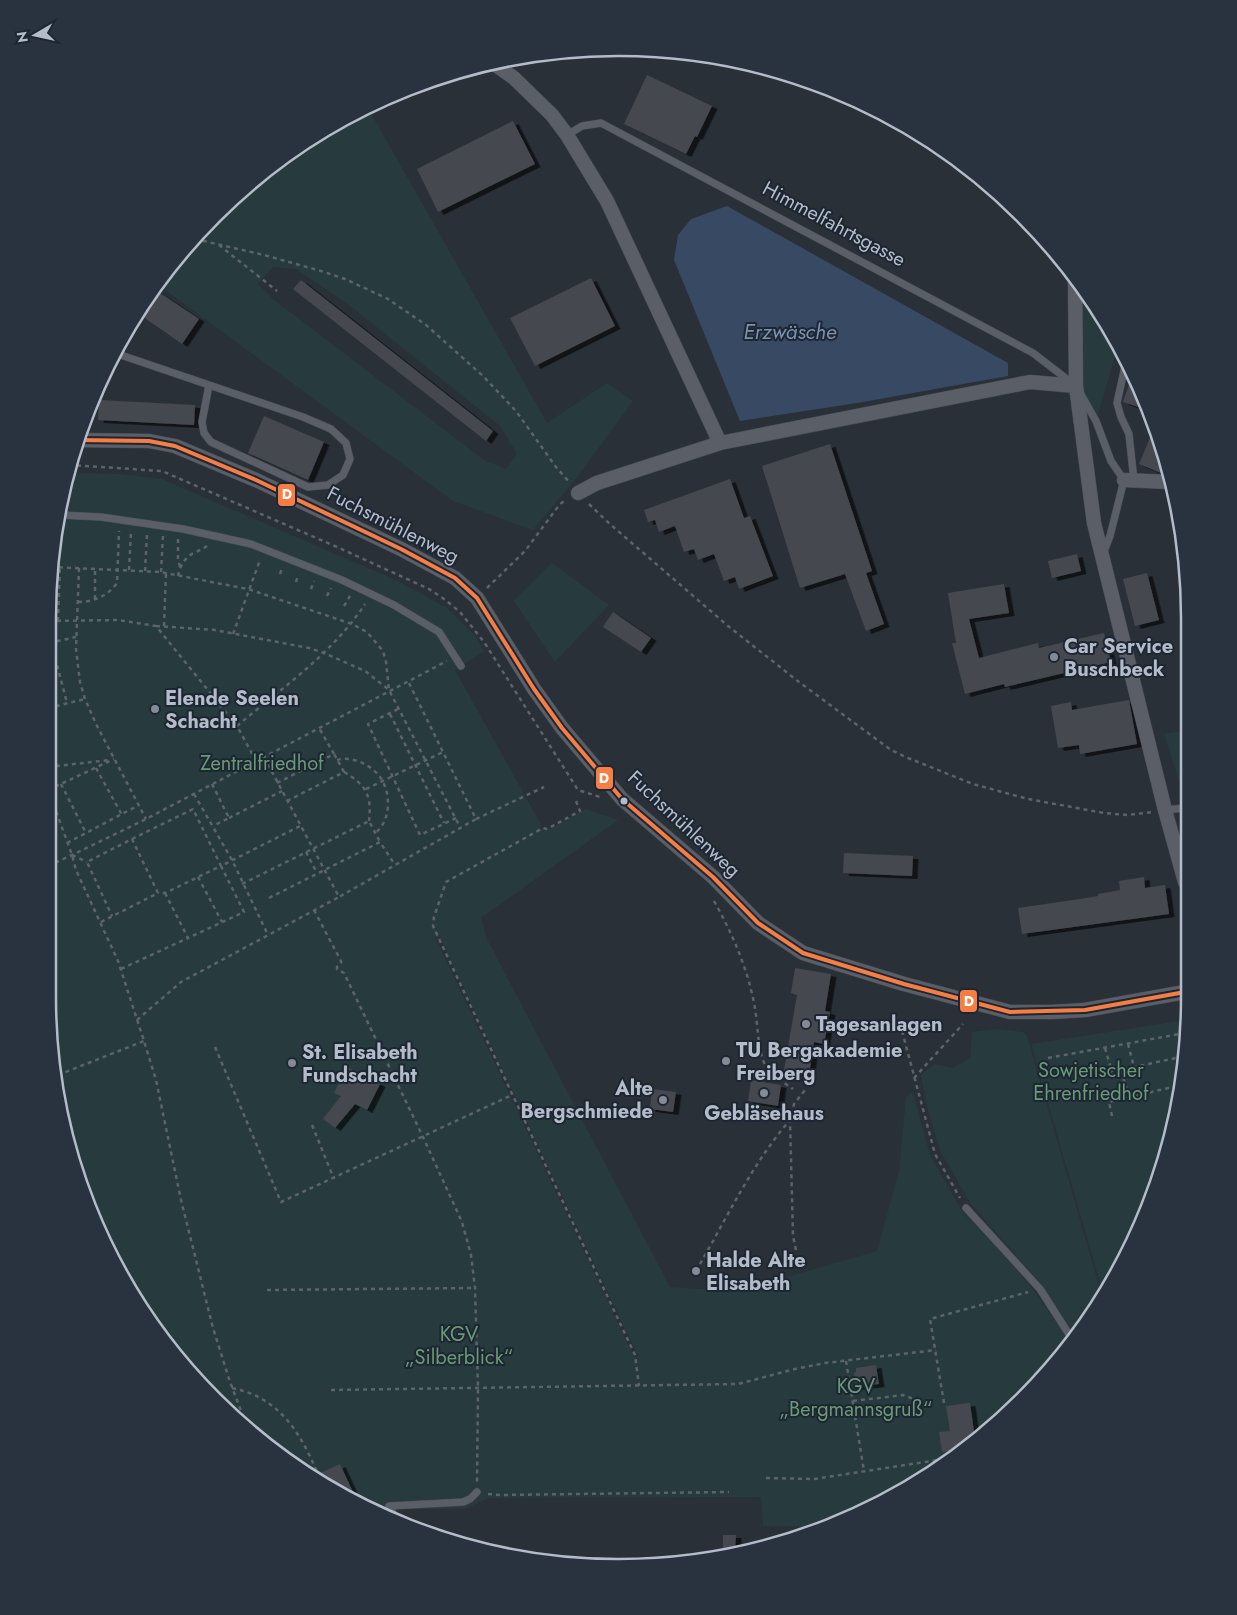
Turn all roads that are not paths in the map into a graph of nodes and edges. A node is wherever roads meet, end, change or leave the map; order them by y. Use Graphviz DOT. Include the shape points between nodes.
graph roads {
  1 [pos="501,69"];
  2 [pos="567,135"];
  3 [pos="1075,290"];
  4 [pos="122,355"];
  5 [pos="1124,372"];
  6 [pos="209,385"];
  7 [pos="1076,386"];
  8 [pos="85,440"];
  9 [pos="720,443"];
  10 [pos="1129,480"];
  11 [pos="1164,482"];
  12 [pos="578,493"];
  13 [pos="66,516"];
  14 [pos="1102,556"];
  15 [pos="461,666"];
  16 [pos="1181,808"];
  17 [pos="1165,810"];
  18 [pos="1181,868"];
  19 [pos="1181,993"];
  20 [pos="966,1208"];
  21 [pos="1069,1334"];
  22 [pos="477,1492"];
  23 [pos="392,1511"];
  1 -- 2 [label="street" via="552,115"];
  2 -- 7 [label="lane, Himmelfahrtsgasse" via="582,126 601,123 1032,353"];
  2 -- 9 [label="street" via="607,201"];
  3 -- 7 [label="street"];
  4 -- 6 [label="lane"];
  5 -- 10 [label="lane" via="1117,402 1129,434"];
  6 -- 6 [label="lane" via="331,429 346,443 350,458 343,475 328,484 308,487 211,442 204,433 202,422"];
  7 -- 9 [label="street" via="1030,382"];
  7 -- 10 [label="lane, Himmelfahrtsgasse" via="1096,421 1111,461"];
  7 -- 14 [label="street" via="1094,523"];
  8 -- 19 [label="street, Fuchsmühlenweg" via="149,441 175,446 212,460 455,578 477,598 562,728 622,799 713,877 758,923 803,953 1010,1012 1085,1010"];
  9 -- 12 [label="street" via="606,480"];
  10 -- 11 [label="street"];
  10 -- 14 [label="lane"];
  13 -- 15 [label="lane" via="178,528 252,544 394,605 439,632"];
  14 -- 17 [label="street"];
  16 -- 17 [label="lane"];
  17 -- 18 [label="street"];
  20 -- 21 [label="lane" via="1040,1289"];
  22 -- 23 [label="lane" via="463,1502 389,1506"];
}
